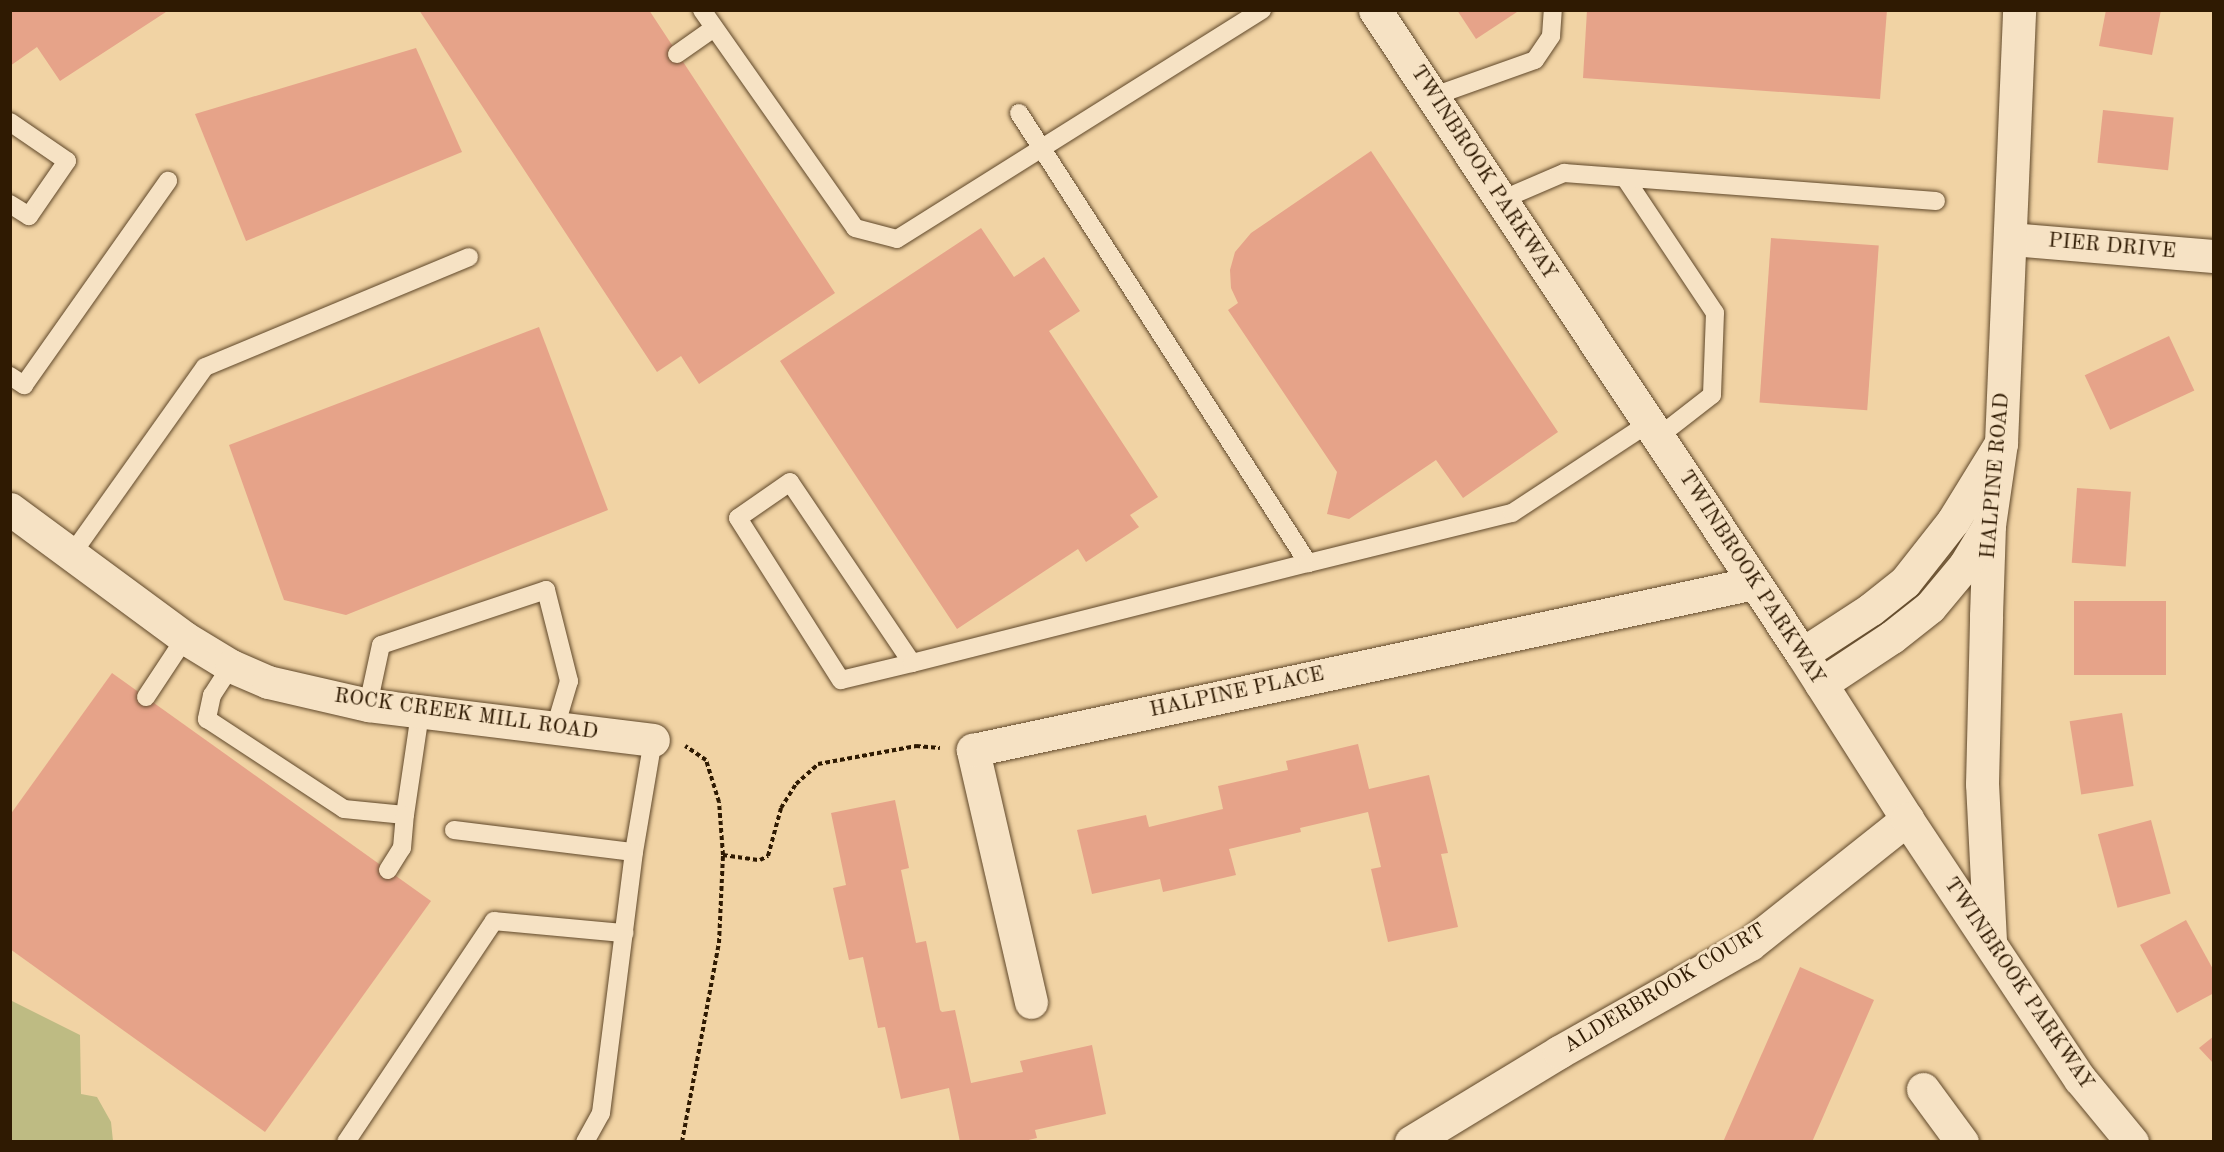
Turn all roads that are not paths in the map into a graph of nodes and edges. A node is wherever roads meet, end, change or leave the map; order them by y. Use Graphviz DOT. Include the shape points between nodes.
graph roads {
  1 [pos="702,10"];
  2 [pos="1262,10"];
  3 [pos="1375,10"];
  4 [pos="1553,10"];
  5 [pos="2019,10"];
  6 [pos="714,28"];
  7 [pos="677,54"];
  8 [pos="1434,96"];
  9 [pos="1019,113"];
  10 [pos="10,122"];
  11 [pos="1041,149"];
  12 [pos="1624,178"];
  13 [pos="168,181"];
  14 [pos="1501,200"];
  15 [pos="1936,201"];
  16 [pos="10,204"];
  17 [pos="2011,239"];
  18 [pos="2214,256"];
  19 [pos="469,257"];
  20 [pos="10,376"];
  21 [pos="1653,430"];
  22 [pos="2001,443"];
  23 [pos="10,509"];
  24 [pos="1989,525"];
  25 [pos="72,554"];
  26 [pos="1308,563"];
  27 [pos="1754,583"];
  28 [pos="185,638"];
  29 [pos="1802,654"];
  30 [pos="912,663"];
  31 [pos="231,666"];
  32 [pos="1821,684"];
  33 [pos="146,697"];
  34 [pos="368,705"];
  35 [pos="420,713"];
  36 [pos="555,728"];
  37 [pos="653,740"];
  38 [pos="405,815"];
  39 [pos="1907,819"];
  40 [pos="454,830"];
  41 [pos="634,852"];
  42 [pos="388,870"];
  43 [pos="624,933"];
  44 [pos="1990,941"];
  45 [pos="1031,1002"];
  46 [pos="1923,1089"];
  47 [pos="346,1142"];
  48 [pos="585,1142"];
  49 [pos="1411,1142"];
  50 [pos="1962,1142"];
  51 [pos="2132,1142"];
  1 -- 6 [label="lane"];
  2 -- 11 [label="lane"];
  3 -- 8 [label="street, TWINBROOK PARKWAY"];
  4 -- 8 [label="lane" via="1551,36 1535,60"];
  5 -- 17 [label="street, HALPINE ROAD"];
  6 -- 7 [label="lane"];
  6 -- 11 [label="lane" via="855,228 897,239"];
  8 -- 14 [label="street, TWINBROOK PARKWAY"];
  9 -- 11 [label="lane"];
  10 -- 16 [label="lane" via="67,161 28,216"];
  11 -- 26 [label="lane"];
  12 -- 14 [label="lane" via="1564,173"];
  12 -- 15 [label="lane"];
  12 -- 21 [label="lane" via="1715,313 1712,395"];
  13 -- 20 [label="lane" via="24,385"];
  14 -- 21 [label="street, TWINBROOK PARKWAY"];
  17 -- 18 [label="street, PIER DRIVE"];
  17 -- 22 [label="street, HALPINE ROAD"];
  19 -- 25 [label="lane" via="205,367"];
  21 -- 26 [label="lane" via="1512,513"];
  21 -- 27 [label="street, TWINBROOK PARKWAY"];
  22 -- 24 [label="street, HALPINE ROAD"];
  22 -- 29 [label="street" via="1953,521 1905,582"];
  23 -- 25 [label="street, ROCK CREEK MILL ROAD"];
  24 -- 32 [label="street" via="1965,564 1929,607"];
  24 -- 44 [label="street, HALPINE ROAD" via="1982,784"];
  25 -- 28 [label="street, ROCK CREEK MILL ROAD"];
  26 -- 30 [label="lane"];
  27 -- 29 [label="street, TWINBROOK PARKWAY"];
  27 -- 45 [label="street, HALPINE PLACE" via="973,750"];
  28 -- 31 [label="street, ROCK CREEK MILL ROAD"];
  28 -- 33 [label="lane"];
  29 -- 32 [label="street, TWINBROOK PARKWAY"];
  30 -- 30 [label="lane" via="841,680 738,518 790,482"];
  31 -- 34 [label="street, ROCK CREEK MILL ROAD" via="268,682"];
  31 -- 38 [label="lane" via="212,695 207,719 344,809"];
  32 -- 39 [label="street, TWINBROOK PARKWAY"];
  34 -- 35 [label="street, ROCK CREEK MILL ROAD"];
  34 -- 36 [label="lane" via="381,645 546,590 569,681"];
  35 -- 36 [label="street, ROCK CREEK MILL ROAD"];
  35 -- 38 [label="lane"];
  36 -- 37 [label="street, ROCK CREEK MILL ROAD"];
  37 -- 41 [label="lane"];
  38 -- 42 [label="lane" via="402,848"];
  39 -- 44 [label="street, TWINBROOK PARKWAY"];
  39 -- 49 [label="street, ALDERBROOK COURT" via="1750,944 1559,1052"];
  40 -- 41 [label="lane"];
  41 -- 43 [label="lane"];
  43 -- 47 [label="lane" via="494,921"];
  43 -- 48 [label="lane" via="601,1113"];
  44 -- 51 [label="street, TWINBROOK PARKWAY" via="2080,1079"];
  46 -- 50 [label="street"];
}
